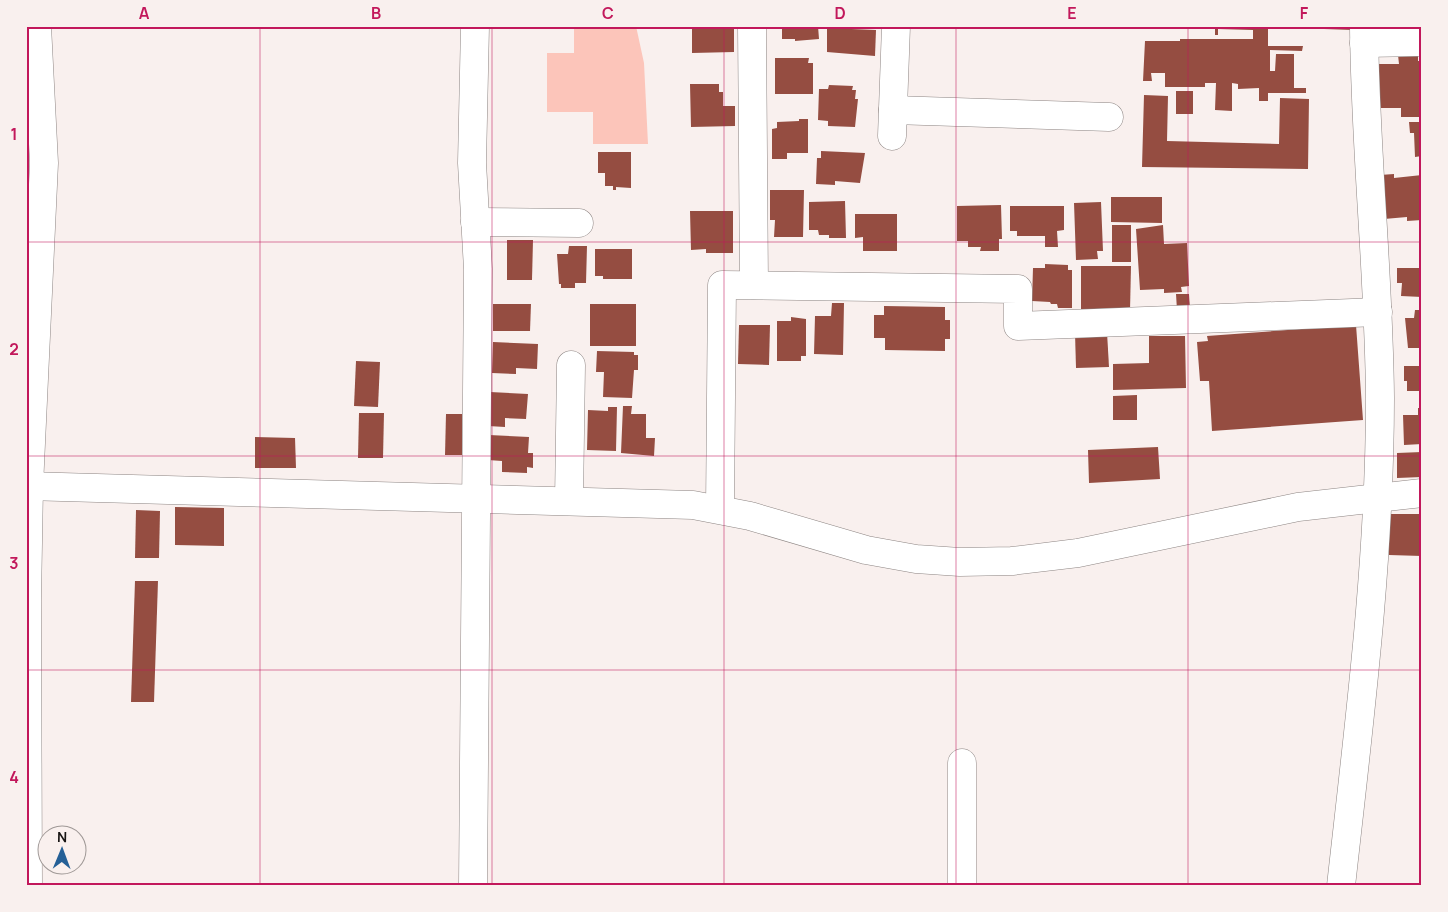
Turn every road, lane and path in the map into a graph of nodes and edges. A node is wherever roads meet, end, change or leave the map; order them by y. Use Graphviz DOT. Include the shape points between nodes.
graph roads {
  1 [pos="37,26"];
  2 [pos="475,26"];
  3 [pos="752,26"];
  4 [pos="896,26"];
  5 [pos="1364,35"];
  6 [pos="1422,42"];
  7 [pos="1109,117"];
  8 [pos="475,222"];
  9 [pos="579,223"];
  10 [pos="754,285"];
  11 [pos="1378,312"];
  12 [pos="571,365"];
  13 [pos="28,486"];
  14 [pos="1422,493"];
  15 [pos="475,498"];
  16 [pos="1377,499"];
  17 [pos="569,501"];
  18 [pos="720,509"];
  19 [pos="962,763"];
  20 [pos="28,886"];
  21 [pos="473,886"];
  22 [pos="962,886"];
  23 [pos="1341,886"];
  1 -- 13 [label="street" via="44,163"];
  2 -- 8 [label="street" via="472,114"];
  3 -- 10 [label="street"];
  4 -- 7 [label="street" via="893,123"];
  5 -- 6 [label="street"];
  5 -- 11 [label="street"];
  8 -- 9 [label="street"];
  8 -- 15 [label="street" via="478,269"];
  10 -- 11 [label="street" via="1018,289 1018,326"];
  10 -- 18 [label="street" via="722,285"];
  11 -- 16 [label="street"];
  12 -- 17 [label="street"];
  13 -- 15 [label="street"];
  13 -- 20 [label="street"];
  14 -- 16 [label="street"];
  15 -- 17 [label="street"];
  15 -- 21 [label="street"];
  16 -- 18 [label="street" via="1298,507 1078,553 1012,561 960,562 916,559 866,550"];
  16 -- 23 [label="street" via="1367,647"];
  17 -- 18 [label="street" via="693,505"];
  19 -- 22 [label="street"];
}
